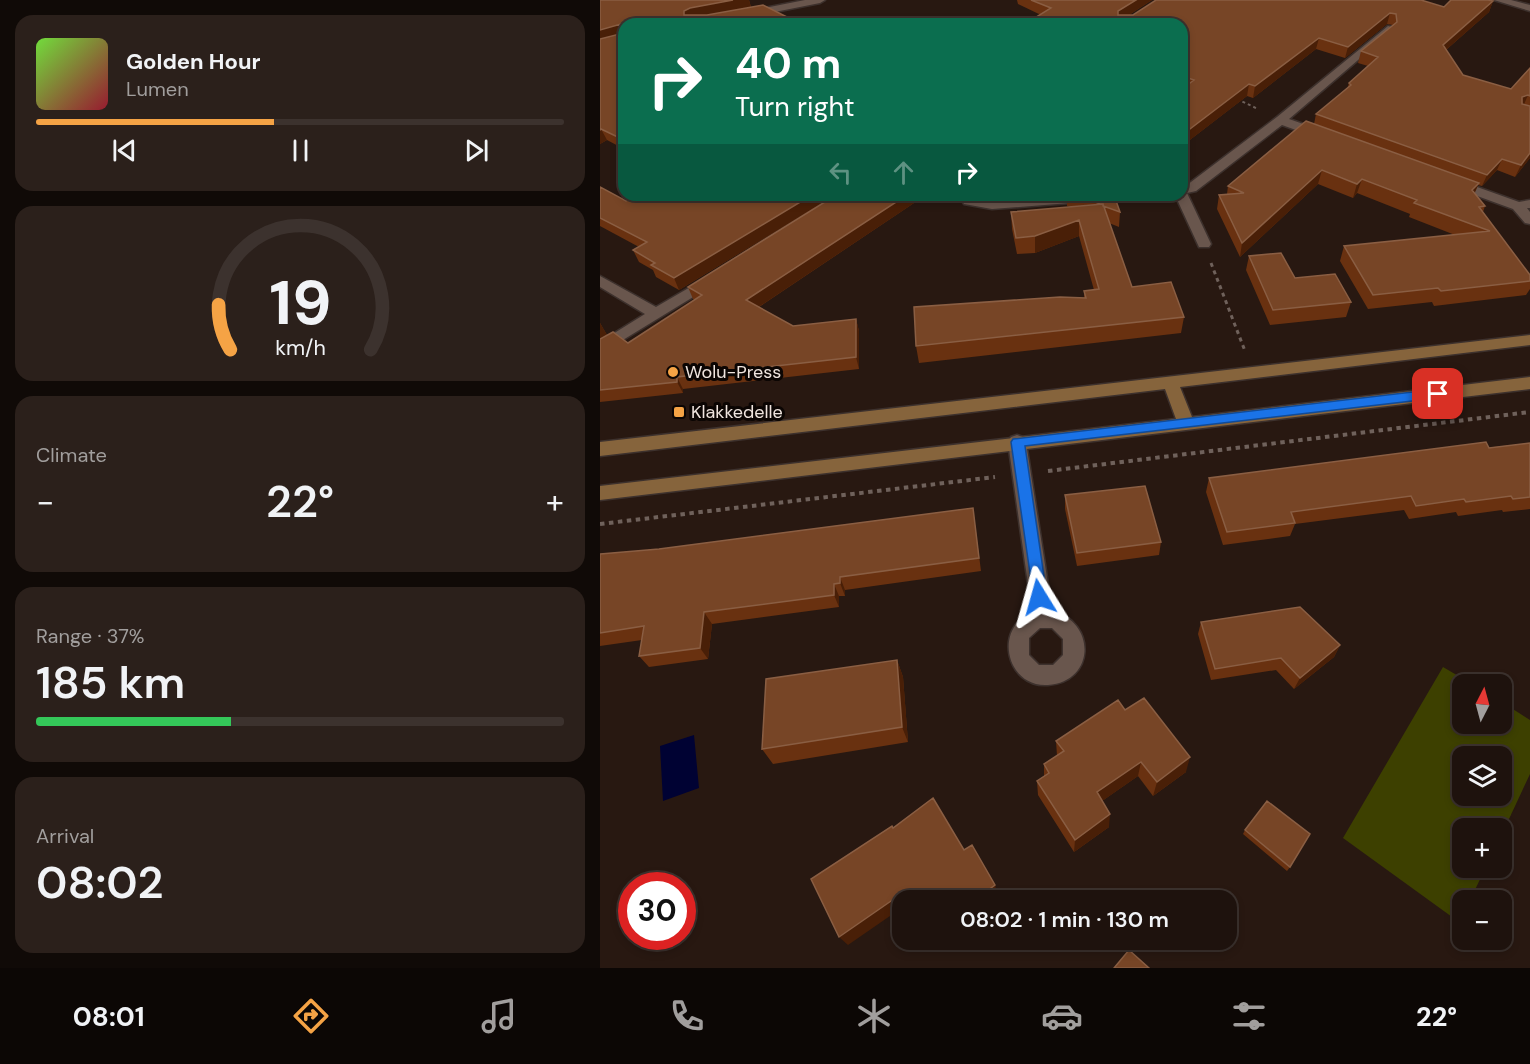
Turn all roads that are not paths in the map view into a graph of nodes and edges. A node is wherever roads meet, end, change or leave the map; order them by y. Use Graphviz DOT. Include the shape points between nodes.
graph roads {
  1 [pos="820,0"];
  2 [pos="1499,0"];
  3 [pos="1530,8"];
  4 [pos="741,15"];
  5 [pos="1388,28"];
  6 [pos="1281,120"];
  7 [pos="1335,139"];
  8 [pos="1443,178"];
  9 [pos="1188,189"];
  10 [pos="969,201"];
  11 [pos="1044,201"];
  12 [pos="1185,201"];
  13 [pos="1524,205"];
  14 [pos="1530,220"];
  15 [pos="1204,244"];
  16 [pos="727,270"];
  17 [pos="600,281"];
  18 [pos="656,314"];
  19 [pos="1530,340"];
  20 [pos="600,350"];
  21 [pos="1170,381"];
  22 [pos="1530,383"];
  23 [pos="1186,423"];
  24 [pos="1017,442"];
  25 [pos="600,449"];
  26 [pos="600,493"];
  27 [pos="1042,619"];
  1 -- 4 [label="street"];
  2 -- 3 [label="street"];
  5 -- 6 [label="street"];
  6 -- 7 [label="street"];
  6 -- 9 [label="street"];
  8 -- 13 [label="street"];
  10 -- 11 [label="street" via="992,205"];
  12 -- 15 [label="street"];
  13 -- 14 [label="street"];
  16 -- 18 [label="street"];
  17 -- 18 [label="street"];
  18 -- 20 [label="street"];
  19 -- 21 [label="main road"];
  21 -- 23 [label="main road"];
  21 -- 25 [label="main road"];
  22 -- 23 [label="main road"];
  23 -- 24 [label="main road"];
  24 -- 26 [label="main road"];
  24 -- 27 [label="street"];
}
